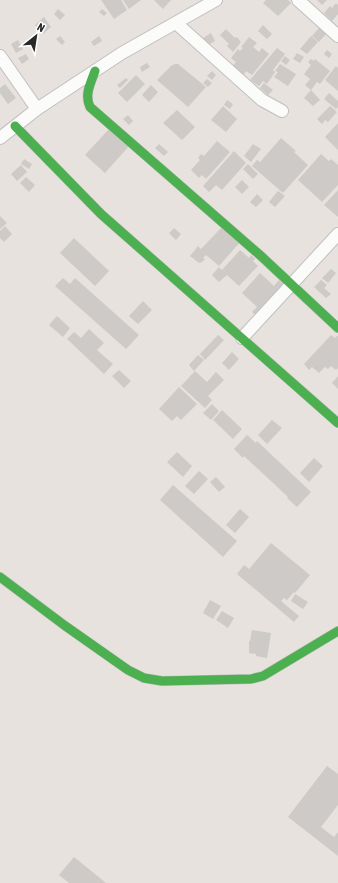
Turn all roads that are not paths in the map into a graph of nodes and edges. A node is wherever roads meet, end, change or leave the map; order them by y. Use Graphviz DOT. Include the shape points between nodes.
graph roads {
  1 [pos="216,0"];
  2 [pos="298,0"];
  3 [pos="176,23"];
  4 [pos="338,36"];
  5 [pos="0,56"];
  6 [pos="95,71"];
  7 [pos="37,109"];
  8 [pos="282,112"];
  9 [pos="15,126"];
  10 [pos="0,138"];
  11 [pos="338,234"];
  12 [pos="291,285"];
  13 [pos="338,328"];
  14 [pos="242,338"];
  15 [pos="338,423"];
  16 [pos="0,577"];
  17 [pos="338,631"];
  1 -- 3 [label="street"];
  2 -- 4 [label="street"];
  3 -- 6 [label="street"];
  3 -- 8 [label="street" via="262,100"];
  5 -- 7 [label="street"];
  6 -- 7 [label="street"];
  6 -- 12 [label="street" via="87,104"];
  7 -- 9 [label="street"];
  9 -- 10 [label="street"];
  9 -- 14 [label="street" via="101,214"];
  11 -- 12 [label="street"];
  12 -- 13 [label="street"];
  12 -- 14 [label="street"];
  14 -- 15 [label="street"];
  16 -- 17 [label="street" via="128,670 144,678 162,681 251,679 264,676"];
}
